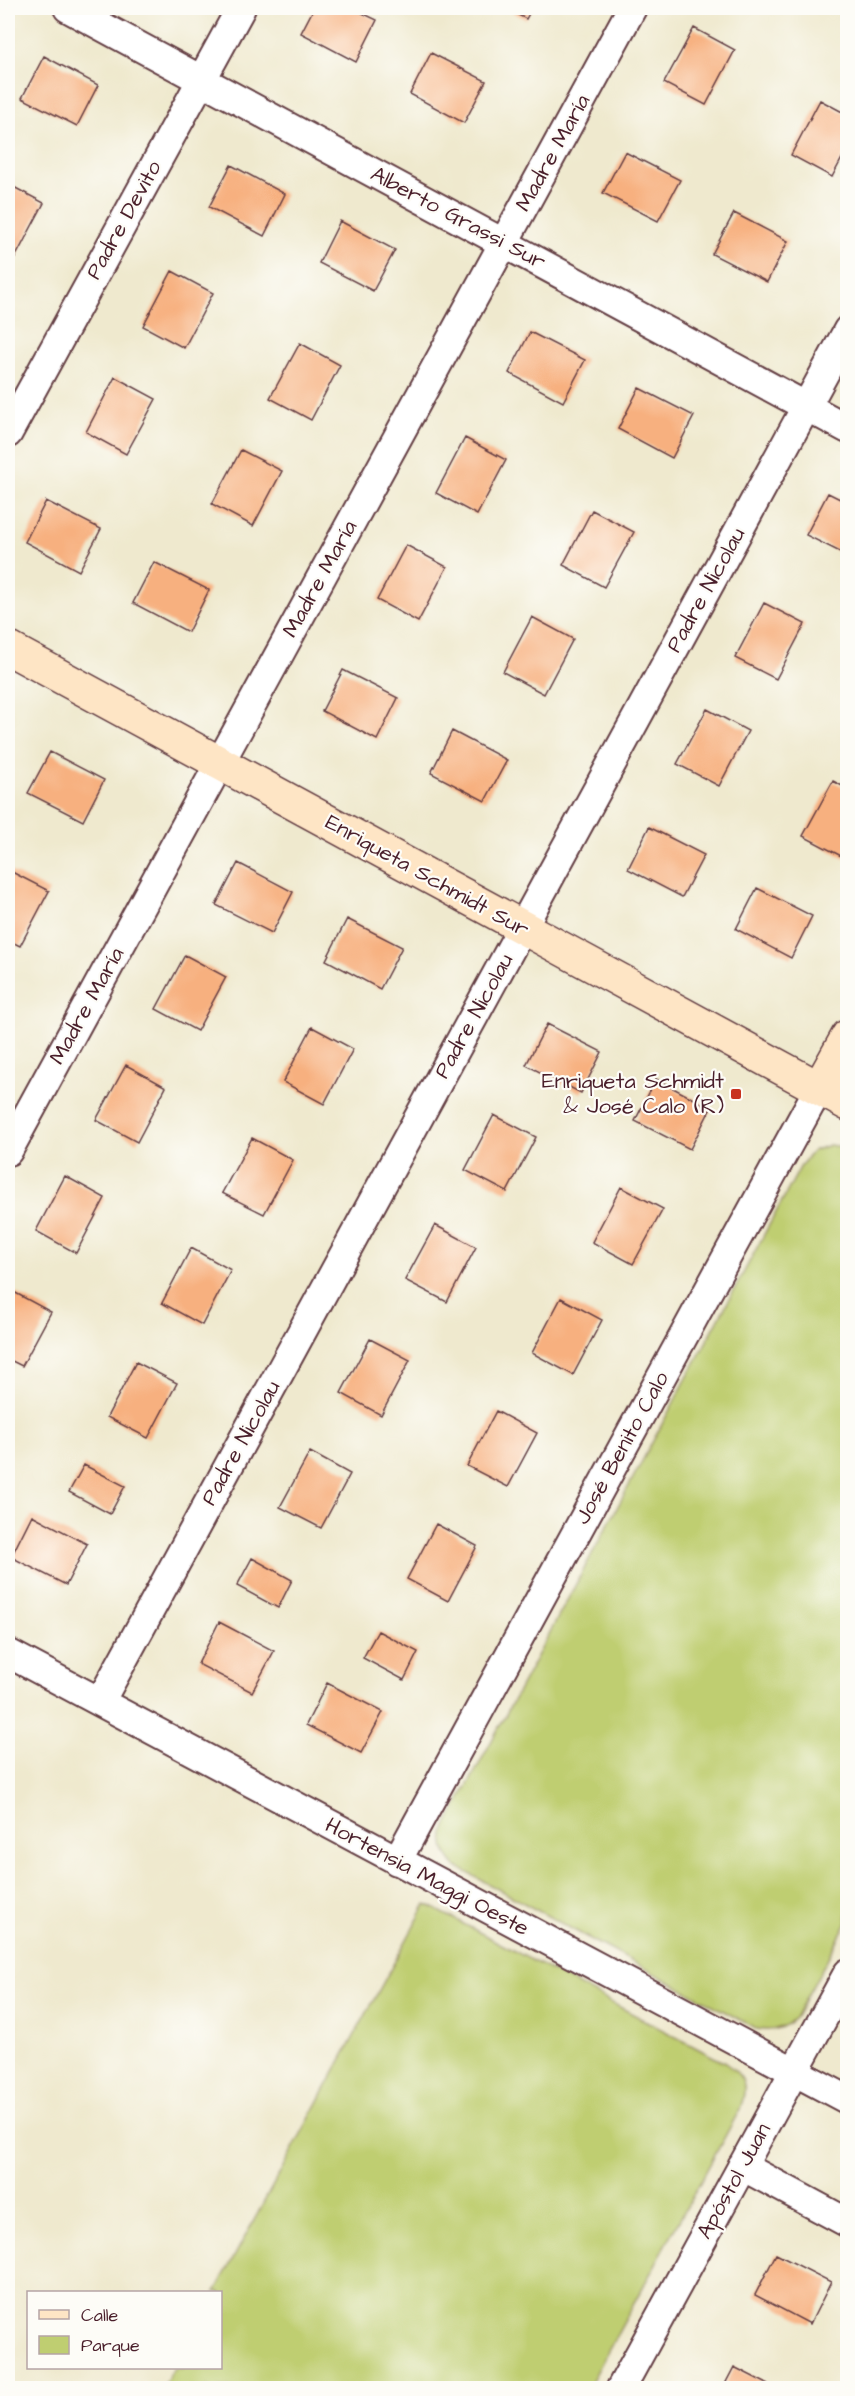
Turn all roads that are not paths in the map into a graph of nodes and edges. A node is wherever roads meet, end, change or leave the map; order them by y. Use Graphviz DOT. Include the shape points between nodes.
graph roads {
  1 [pos="68,8"];
  2 [pos="241,8"];
  3 [pos="632,8"];
  4 [pos="201,80"];
  5 [pos="504,243"];
  6 [pos="848,330"];
  7 [pos="806,406"];
  8 [pos="848,429"];
  9 [pos="8,433"];
  10 [pos="8,648"];
  11 [pos="219,763"];
  12 [pos="522,928"];
  13 [pos="848,1036"];
  14 [pos="819,1088"];
  15 [pos="848,1104"];
  16 [pos="8,1151"];
  17 [pos="8,1653"];
  18 [pos="100,1702"];
  19 [pos="398,1861"];
  20 [pos="848,1973"];
  21 [pos="794,2072"];
  22 [pos="848,2100"];
  23 [pos="742,2166"];
  24 [pos="848,2223"];
  25 [pos="621,2388"];
  1 -- 4 [label="street, Alberto Grassi Sur"];
  2 -- 4 [label="street, Padre Devito"];
  3 -- 5 [label="street, Madre María"];
  4 -- 5 [label="street, Alberto Grassi Sur"];
  4 -- 9 [label="street, Padre Devito"];
  5 -- 7 [label="street, Alberto Grassi Sur"];
  5 -- 11 [label="street, Madre María"];
  6 -- 7 [label="street, Padre Nicolau"];
  7 -- 8 [label="street, Alberto Grassi Sur"];
  7 -- 12 [label="street, Padre Nicolau"];
  10 -- 11 [label="street, Enriqueta Schmidt Sur"];
  11 -- 12 [label="street, Enriqueta Schmidt Sur"];
  11 -- 16 [label="street, Madre María"];
  12 -- 14 [label="street, Enriqueta Schmidt Sur"];
  12 -- 18 [label="street, Padre Nicolau"];
  13 -- 14 [label="street, José Benito Calo"];
  14 -- 15 [label="street, Enriqueta Schmidt Sur"];
  14 -- 19 [label="street, José Benito Calo"];
  17 -- 18 [label="street, Hortensia Maggi Oeste"];
  18 -- 19 [label="street, Hortensia Maggi Oeste"];
  19 -- 21 [label="street, Hortensia Maggi Oeste"];
  20 -- 21 [label="street, Apóstol Juan"];
  21 -- 22 [label="street, Hortensia Maggi Oeste"];
  21 -- 23 [label="street, Apóstol Juan"];
  23 -- 24 [label="street"];
  23 -- 25 [label="street, Apóstol Juan"];
}
